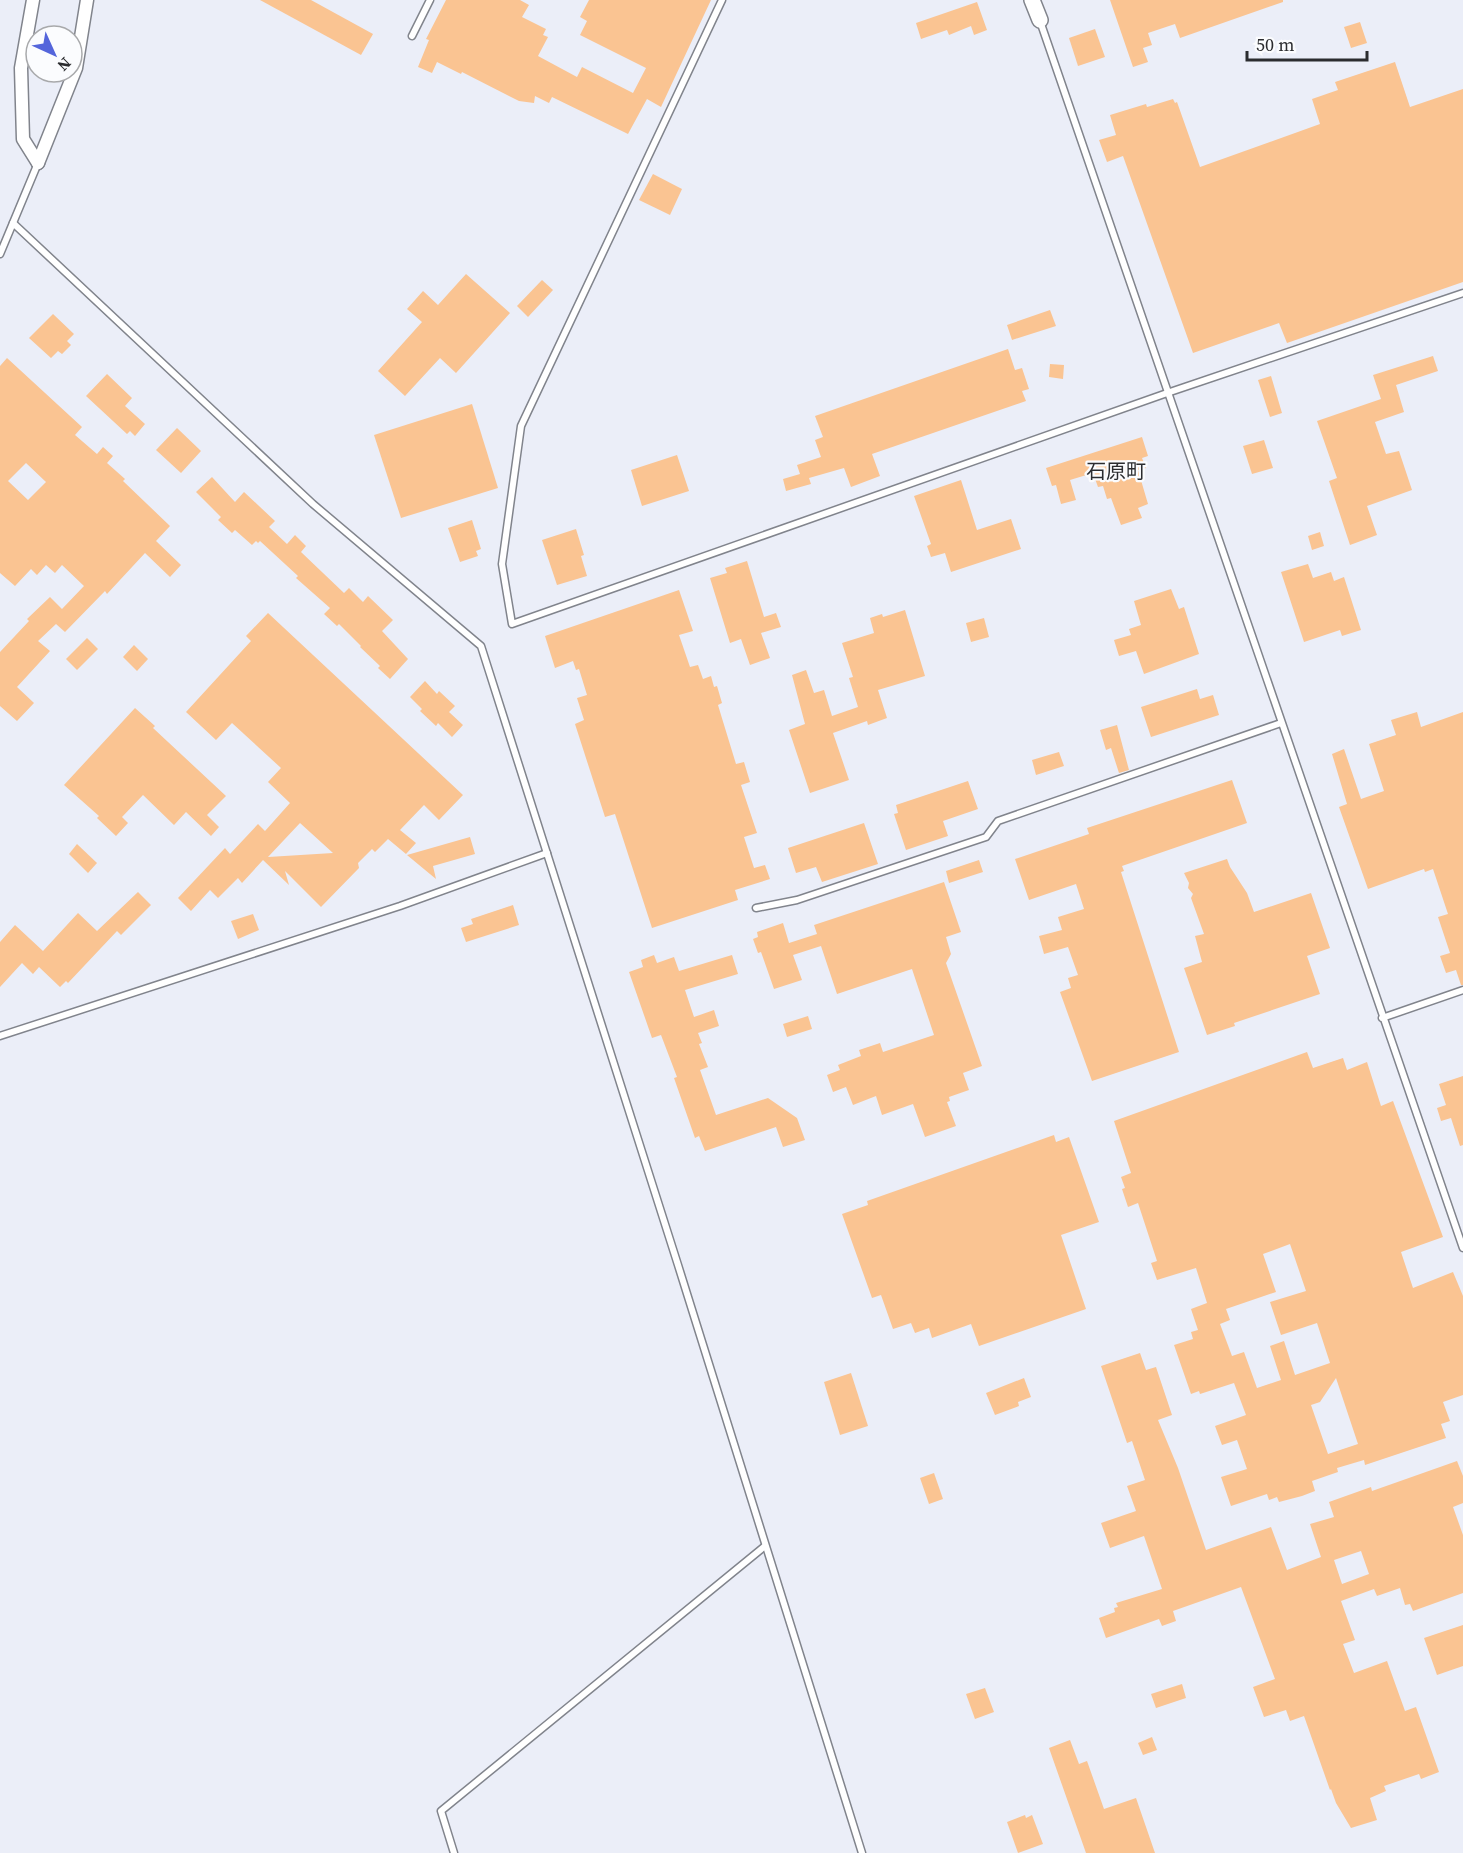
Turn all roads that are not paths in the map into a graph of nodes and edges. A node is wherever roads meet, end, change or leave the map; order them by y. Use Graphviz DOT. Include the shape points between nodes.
graph roads {
  1 [pos="33,0"];
  2 [pos="87,0"];
  3 [pos="430,0"];
  4 [pos="722,0"];
  5 [pos="1032,0"];
  6 [pos="1040,20"];
  7 [pos="412,36"];
  8 [pos="38,164"];
  9 [pos="13,223"];
  10 [pos="0,254"];
  11 [pos="1463,293"];
  12 [pos="1170,392"];
  13 [pos="1281,723"];
  14 [pos="547,853"];
  15 [pos="756,908"];
  16 [pos="1463,990"];
  17 [pos="1382,1018"];
  18 [pos="0,1036"];
  19 [pos="1463,1248"];
  20 [pos="765,1546"];
  21 [pos="454,1853"];
  22 [pos="862,1853"];
  1 -- 8 [label="street" via="21,68 23,139"];
  2 -- 8 [label="street" via="76,68"];
  3 -- 7 [label="lane"];
  4 -- 12 [label="lane" via="521,426 502,564 512,624"];
  5 -- 6 [label="street"];
  6 -- 12 [label="lane"];
  8 -- 9 [label="lane"];
  9 -- 10 [label="lane"];
  9 -- 14 [label="lane" via="313,504 481,646"];
  11 -- 12 [label="lane"];
  12 -- 13 [label="lane"];
  13 -- 15 [label="lane" via="998,821 986,837 797,900"];
  13 -- 17 [label="lane"];
  14 -- 18 [label="lane" via="400,906"];
  14 -- 20 [label="lane"];
  16 -- 17 [label="lane"];
  17 -- 19 [label="lane"];
  20 -- 21 [label="lane" via="441,1811"];
  20 -- 22 [label="lane"];
}
